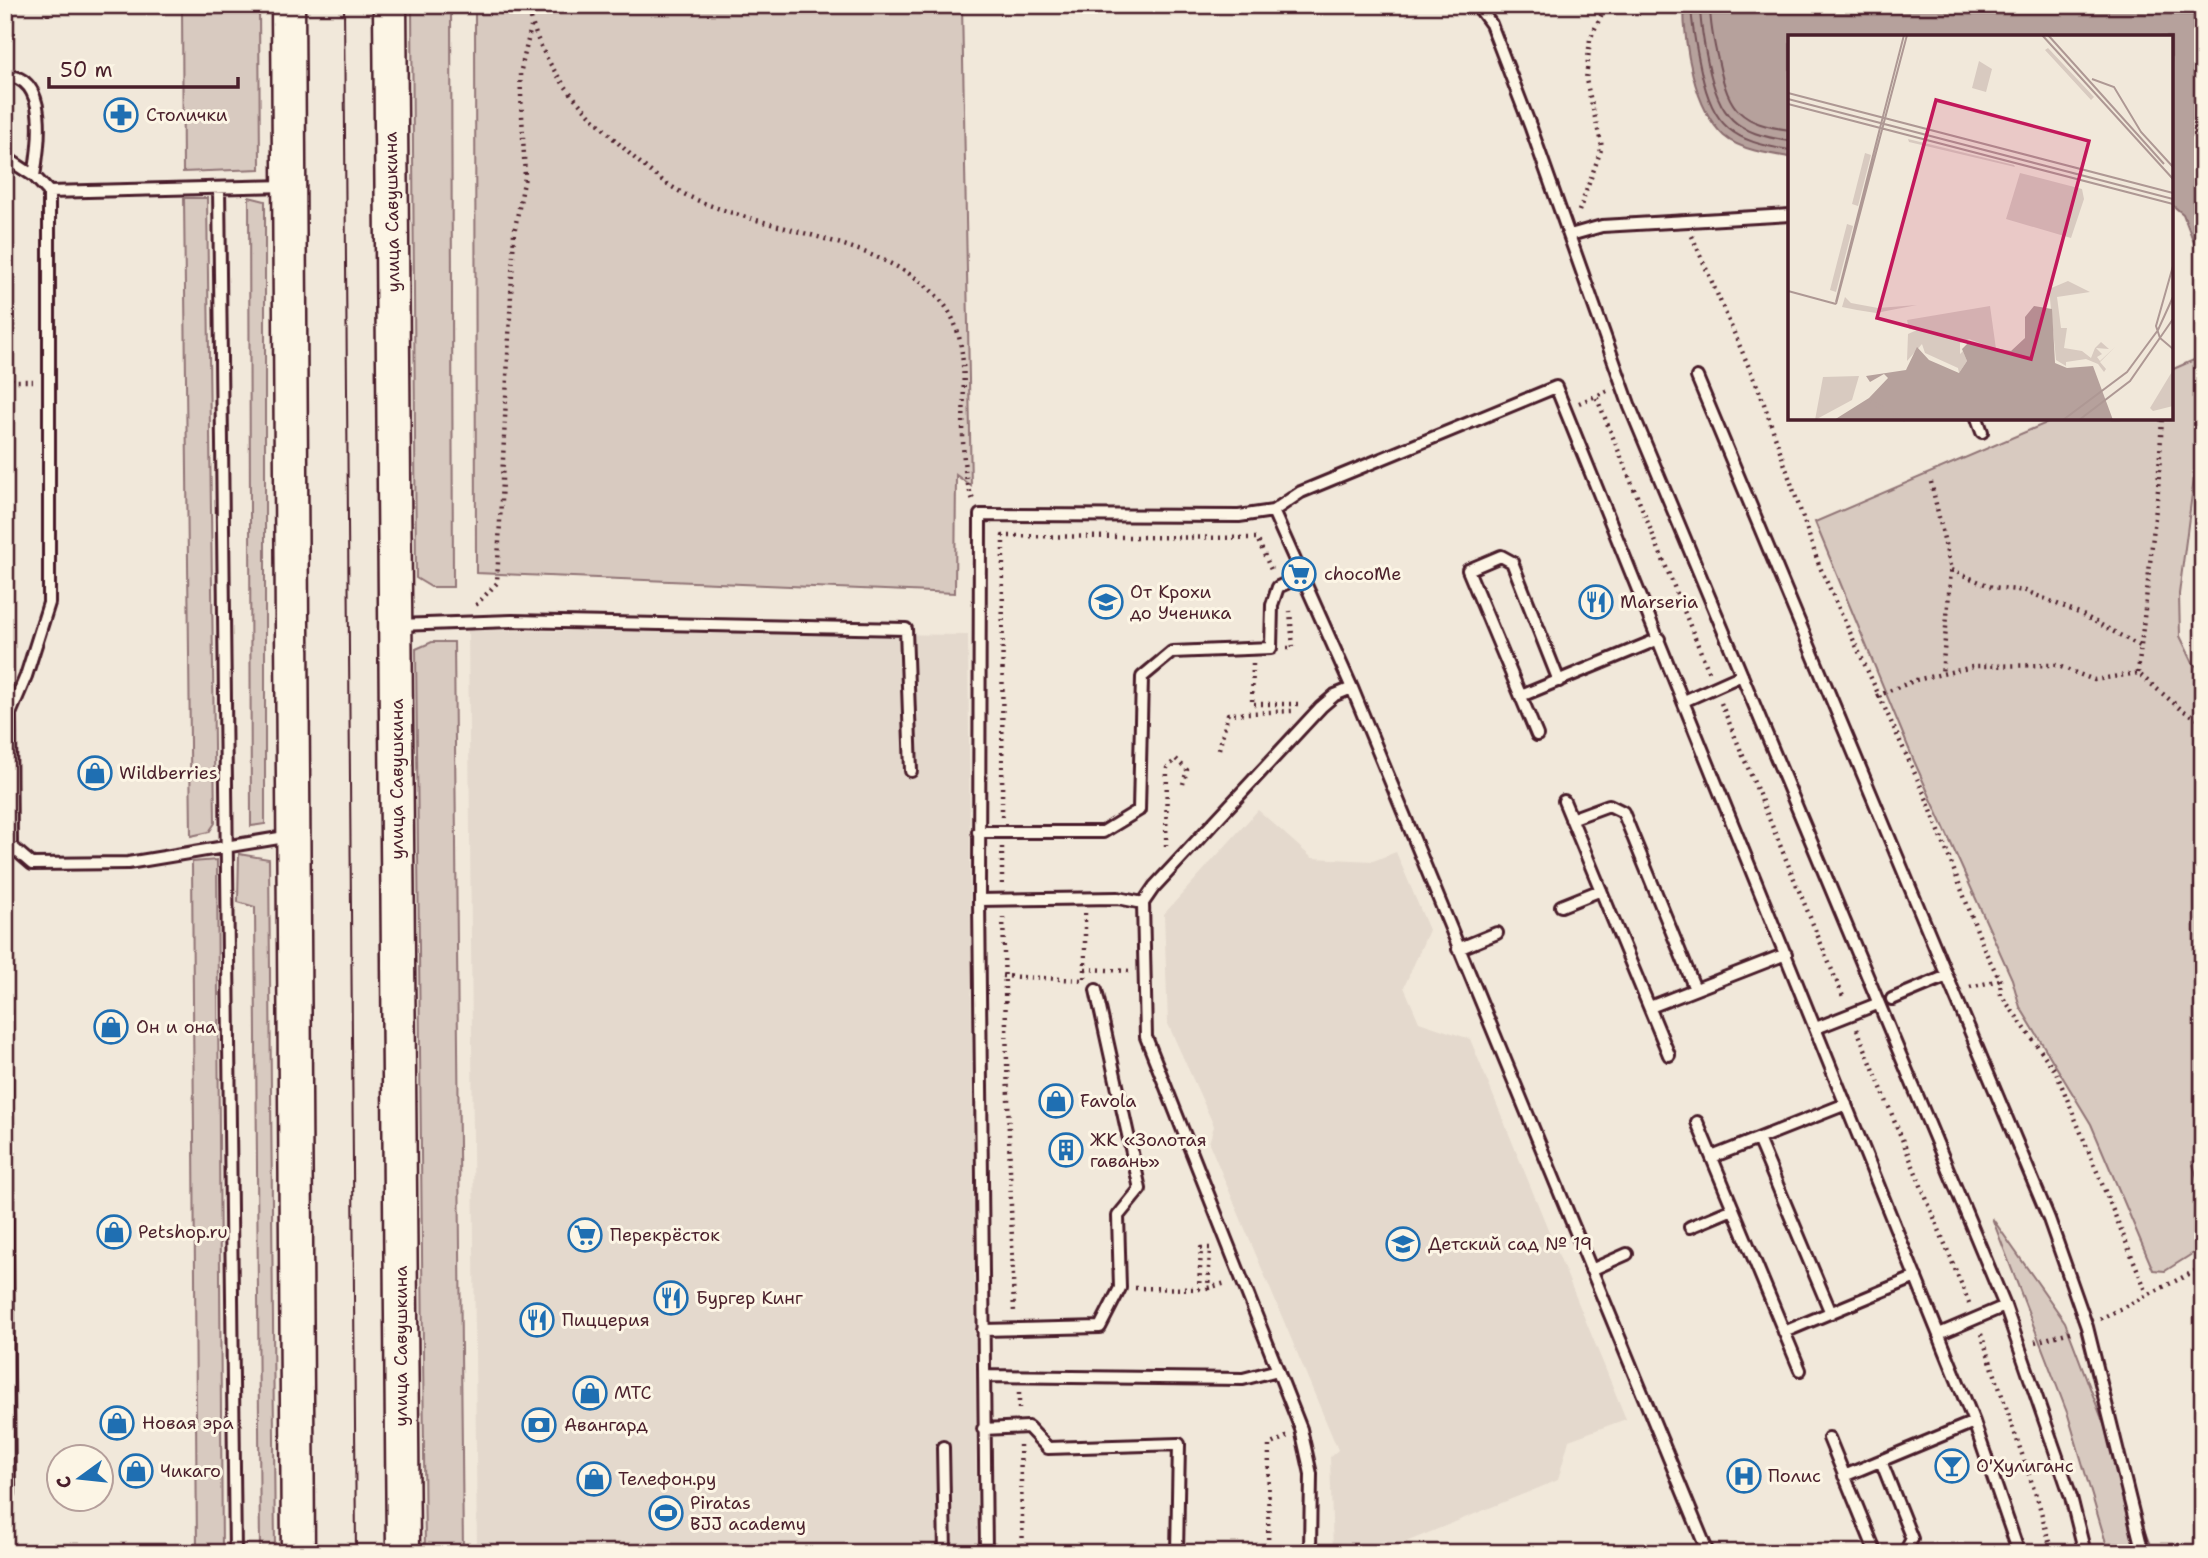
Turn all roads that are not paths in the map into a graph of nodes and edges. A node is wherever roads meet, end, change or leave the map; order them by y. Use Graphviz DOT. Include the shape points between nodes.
graph roads {
  1 [pos="288,5"];
  2 [pos="390,5"];
  3 [pos="1477,5"];
  4 [pos="5,76"];
  5 [pos="5,157"];
  6 [pos="34,176"];
  7 [pos="289,186"];
  8 [pos="219,188"];
  9 [pos="48,192"];
  10 [pos="1788,215"];
  11 [pos="1570,235"];
  12 [pos="1697,377"];
  13 [pos="1978,420"];
  14 [pos="1982,432"];
  15 [pos="1273,511"];
  16 [pos="1302,576"];
  17 [pos="395,625"];
  18 [pos="1659,639"];
  19 [pos="1742,675"];
  20 [pos="1559,681"];
  21 [pos="1352,688"];
  22 [pos="1521,696"];
  23 [pos="1684,701"];
  24 [pos="7,714"];
  25 [pos="1537,735"];
  26 [pos="911,771"];
  27 [pos="1564,800"];
  28 [pos="1572,819"];
  29 [pos="978,832"];
  30 [pos="293,836"];
  31 [pos="229,844"];
  32 [pos="8,846"];
  33 [pos="1601,890"];
  34 [pos="979,900"];
  35 [pos="1143,903"];
  36 [pos="1561,906"];
  37 [pos="1497,933"];
  38 [pos="1458,949"];
  39 [pos="1786,954"];
  40 [pos="1947,976"];
  41 [pos="1695,989"];
  42 [pos="1096,990"];
  43 [pos="1892,999"];
  44 [pos="1877,1004"];
  45 [pos="1650,1007"];
  46 [pos="5,1012"];
  47 [pos="1816,1028"];
  48 [pos="1669,1055"];
  49 [pos="1846,1104"];
  50 [pos="1697,1122"];
  51 [pos="1758,1139"];
  52 [pos="1712,1157"];
  53 [pos="1733,1209"];
  54 [pos="1690,1227"];
  55 [pos="1627,1254"];
  56 [pos="1591,1269"];
  57 [pos="1916,1278"];
  58 [pos="2005,1306"];
  59 [pos="1831,1313"];
  60 [pos="983,1330"];
  61 [pos="1784,1332"];
  62 [pos="1939,1334"];
  63 [pos="1278,1370"];
  64 [pos="1800,1370"];
  65 [pos="984,1376"];
  66 [pos="1975,1422"];
  67 [pos="983,1429"];
  68 [pos="1829,1438"];
  69 [pos="943,1447"];
  70 [pos="1881,1461"];
  71 [pos="1844,1476"];
  72 [pos="5,1498"];
  73 [pos="235,1553"];
  74 [pos="298,1553"];
  75 [pos="403,1553"];
  76 [pos="945,1553"];
  77 [pos="986,1553"];
  78 [pos="1177,1553"];
  79 [pos="1310,1553"];
  80 [pos="1708,1553"];
  81 [pos="1876,1553"];
  82 [pos="1901,1553"];
  83 [pos="2019,1553"];
  84 [pos="2085,1553"];
  85 [pos="2143,1553"];
  1 -- 7 [label="main road"];
  2 -- 17 [label="main road, улица Савушкина"];
  3 -- 11 [label="lane" via="1492,24"];
  4 -- 6 [label="lane" via="24,80 33,90 38,155"];
  5 -- 6 [label="lane"];
  6 -- 9 [label="lane"];
  7 -- 8 [label="lane"];
  7 -- 30 [label="main road"];
  8 -- 9 [label="lane"];
  8 -- 31 [label="lane"];
  9 -- 24 [label="lane" via="48,603 26,676"];
  10 -- 11 [label="lane" via="1602,226"];
  11 -- 19 [label="lane" via="1622,385"];
  12 -- 40 [label="lane"];
  13 -- 14 [label="lane"];
  15 -- 16 [label="lane"];
  15 -- 18 [label="lane" via="1301,492 1556,387"];
  15 -- 29 [label="lane" via="1239,516 980,515"];
  16 -- 21 [label="lane"];
  16 -- 29 [label="lane" via="1278,587 1272,605 1271,649 1172,652 1142,677 1139,810 1103,832"];
  17 -- 26 [label="lane" via="512,621 906,629"];
  17 -- 75 [label="main road, улица Савушкина"];
  18 -- 20 [label="lane"];
  18 -- 23 [label="lane"];
  19 -- 23 [label="lane"];
  19 -- 44 [label="lane"];
  20 -- 22 [label="lane"];
  20 -- 22 [label="lane" via="1512,562 1501,556 1468,570"];
  21 -- 35 [label="lane" via="1321,707"];
  21 -- 38 [label="lane"];
  22 -- 25 [label="lane"];
  23 -- 39 [label="lane"];
  24 -- 32 [label="lane"];
  27 -- 28 [label="lane"];
  28 -- 33 [label="lane"];
  28 -- 41 [label="lane" via="1609,805 1623,812"];
  29 -- 34 [label="lane"];
  30 -- 31 [label="lane"];
  30 -- 74 [label="main road"];
  31 -- 32 [label="lane" via="115,863 32,864"];
  31 -- 73 [label="lane"];
  33 -- 36 [label="lane"];
  33 -- 45 [label="lane"];
  34 -- 35 [label="lane" via="1118,898"];
  34 -- 60 [label="lane"];
  35 -- 63 [label="lane" via="1146,1037"];
  37 -- 38 [label="lane"];
  38 -- 56 [label="lane"];
  39 -- 41 [label="lane"];
  39 -- 47 [label="lane"];
  40 -- 43 [label="lane"];
  40 -- 85 [label="lane" via="2049,1219 2087,1327"];
  41 -- 45 [label="lane"];
  42 -- 60 [label="lane" via="1140,1189 1118,1216 1120,1288 1100,1327"];
  44 -- 47 [label="lane"];
  44 -- 58 [label="lane"];
  45 -- 48 [label="lane"];
  46 -- 72 [label="lane" via="9,1493"];
  47 -- 49 [label="lane"];
  49 -- 51 [label="lane"];
  49 -- 57 [label="lane"];
  50 -- 52 [label="lane"];
  51 -- 52 [label="lane"];
  51 -- 59 [label="lane"];
  52 -- 53 [label="lane"];
  53 -- 54 [label="lane"];
  53 -- 61 [label="lane"];
  55 -- 56 [label="lane"];
  56 -- 80 [label="lane"];
  57 -- 59 [label="lane"];
  57 -- 62 [label="lane"];
  58 -- 62 [label="lane"];
  58 -- 84 [label="lane" via="2071,1497"];
  59 -- 61 [label="lane"];
  60 -- 65 [label="lane"];
  61 -- 64 [label="lane"];
  62 -- 66 [label="lane"];
  63 -- 65 [label="lane" via="1243,1379"];
  63 -- 79 [label="lane" via="1307,1451"];
  65 -- 67 [label="lane"];
  66 -- 70 [label="lane"];
  66 -- 83 [label="lane"];
  67 -- 77 [label="lane"];
  67 -- 78 [label="lane" via="1028,1427 1048,1448 1179,1444"];
  68 -- 71 [label="lane"];
  69 -- 76 [label="lane"];
  70 -- 71 [label="lane"];
  70 -- 82 [label="lane" via="1912,1539"];
  71 -- 81 [label="lane"];
}
